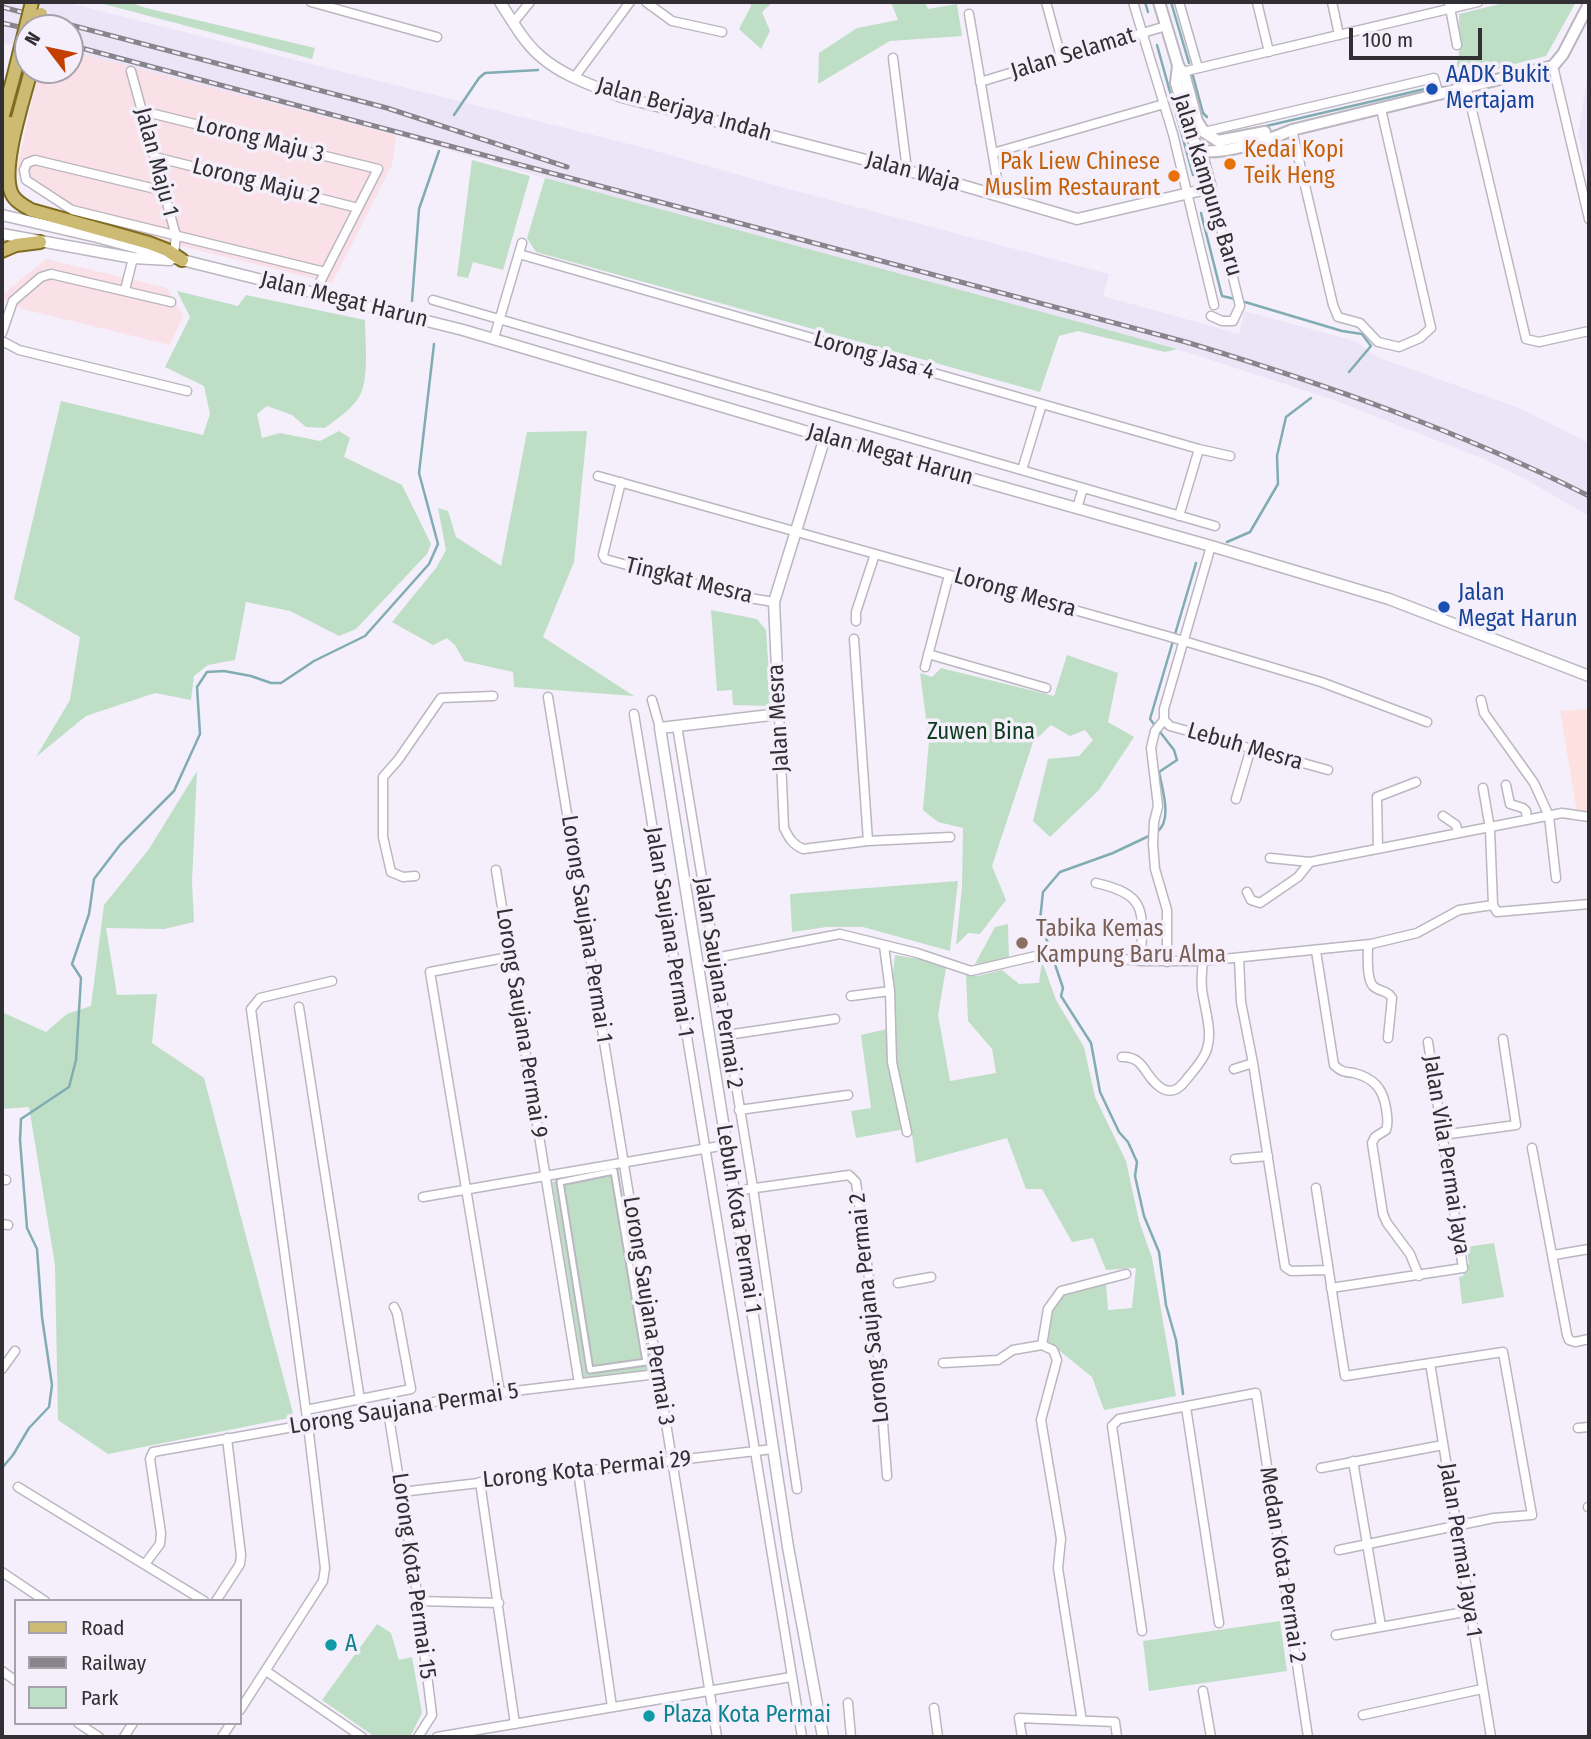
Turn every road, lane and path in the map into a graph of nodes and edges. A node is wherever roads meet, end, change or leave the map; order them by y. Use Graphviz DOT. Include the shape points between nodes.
graph roads {
  1 [pos="32,2"];
  2 [pos="311,2"];
  3 [pos="359,2"];
  4 [pos="500,2"];
  5 [pos="530,2"];
  6 [pos="629,2"];
  7 [pos="646,2"];
  8 [pos="1046,2"];
  9 [pos="1133,2"];
  10 [pos="1159,2"];
  11 [pos="1180,2"];
  12 [pos="1257,2"];
  13 [pos="1332,2"];
  14 [pos="1478,2"];
  15 [pos="1589,4"];
  16 [pos="1450,5"];
  17 [pos="355,13"];
  18 [pos="969,14"];
  19 [pos="513,23"];
  20 [pos="1166,26"];
  21 [pos="722,32"];
  22 [pos="1142,33"];
  23 [pos="1339,35"];
  24 [pos="437,37"];
  25 [pos="1457,46"];
  26 [pos="1269,52"];
  27 [pos="1061,57"];
  28 [pos="893,58"];
  29 [pos="1553,66"];
  30 [pos="1198,68"];
  31 [pos="1180,70"];
  32 [pos="131,71"];
  33 [pos="574,78"];
  34 [pos="980,82"];
  35 [pos="21,84"];
  36 [pos="28,84"];
  37 [pos="1466,89"];
  38 [pos="1438,95"];
  39 [pos="1164,104"];
  40 [pos="1381,109"];
  41 [pos="142,111"];
  42 [pos="2,119"];
  43 [pos="1292,130"];
  44 [pos="1204,132"];
  45 [pos="817,148"];
  46 [pos="2,150"];
  47 [pos="1201,151"];
  48 [pos="993,153"];
  49 [pos="155,157"];
  50 [pos="907,170"];
  51 [pos="1211,188"];
  52 [pos="164,191"];
  53 [pos="1188,192"];
  54 [pos="997,195"];
  55 [pos="358,208"];
  56 [pos="2,215"];
  57 [pos="1589,219"];
  58 [pos="2,234"];
  59 [pos="176,236"];
  60 [pos="40,242"];
  61 [pos="522,243"];
  62 [pos="2,251"];
  63 [pos="519,254"];
  64 [pos="178,257"];
  65 [pos="133,258"];
  66 [pos="325,272"];
  67 [pos="125,290"];
  68 [pos="315,292"];
  69 [pos="433,300"];
  70 [pos="171,302"];
  71 [pos="1214,305"];
  72 [pos="1211,316"];
  73 [pos="499,319"];
  74 [pos="1589,331"];
  75 [pos="2,333"];
  76 [pos="494,338"];
  77 [pos="2,341"];
  78 [pos="187,391"];
  79 [pos="1042,404"];
  80 [pos="825,437"];
  81 [pos="1199,449"];
  82 [pos="1230,456"];
  83 [pos="1022,470"];
  84 [pos="598,476"];
  85 [pos="621,482"];
  86 [pos="1083,488"];
  87 [pos="1077,508"];
  88 [pos="1179,516"];
  89 [pos="1215,526"];
  90 [pos="796,532"];
  91 [pos="1210,546"];
  92 [pos="875,554"];
  93 [pos="948,575"];
  94 [pos="774,602"];
  95 [pos="856,621"];
  96 [pos="854,639"];
  97 [pos="1180,640"];
  98 [pos="928,654"];
  99 [pos="925,667"];
  100 [pos="1589,676"];
  101 [pos="1046,688"];
  102 [pos="493,696"];
  103 [pos="548,697"];
  104 [pos="652,700"];
  105 [pos="1480,700"];
  106 [pos="779,714"];
  107 [pos="634,715"];
  108 [pos="1427,722"];
  109 [pos="677,726"];
  110 [pos="1159,726"];
  111 [pos="660,728"];
  112 [pos="1251,748"];
  113 [pos="1328,770"];
  114 [pos="1416,782"];
  115 [pos="1506,785"];
  116 [pos="1483,788"];
  117 [pos="1236,799"];
  118 [pos="1443,816"];
  119 [pos="1549,816"];
  120 [pos="1589,817"];
  121 [pos="1527,820"];
  122 [pos="1490,829"];
  123 [pos="1458,832"];
  124 [pos="950,837"];
  125 [pos="868,841"];
  126 [pos="1378,849"];
  127 [pos="1270,858"];
  128 [pos="1310,863"];
  129 [pos="496,870"];
  130 [pos="415,876"];
  131 [pos="1556,878"];
  132 [pos="1096,883"];
  133 [pos="1247,892"];
  134 [pos="1589,904"];
  135 [pos="1493,905"];
  136 [pos="1368,945"];
  137 [pos="884,946"];
  138 [pos="1316,951"];
  139 [pos="509,957"];
  140 [pos="715,958"];
  141 [pos="1239,958"];
  142 [pos="1141,961"];
  143 [pos="1203,961"];
  144 [pos="1167,962"];
  145 [pos="332,981"];
  146 [pos="890,991"];
  147 [pos="851,996"];
  148 [pos="299,1007"];
  149 [pos="835,1019"];
  150 [pos="727,1035"];
  151 [pos="1388,1038"];
  152 [pos="1503,1039"];
  153 [pos="1428,1042"];
  154 [pos="1122,1057"];
  155 [pos="1253,1063"];
  156 [pos="1234,1069"];
  157 [pos="848,1095"];
  158 [pos="739,1111"];
  159 [pos="907,1132"];
  160 [pos="1442,1135"];
  161 [pos="726,1145"];
  162 [pos="1532,1147"];
  163 [pos="706,1149"];
  164 [pos="1268,1156"];
  165 [pos="1235,1158"];
  166 [pos="624,1162"];
  167 [pos="546,1176"];
  168 [pos="560,1182"];
  169 [pos="753,1188"];
  170 [pos="1316,1188"];
  171 [pos="467,1190"];
  172 [pos="734,1191"];
  173 [pos="424,1197"];
  174 [pos="1589,1249"];
  175 [pos="1553,1255"];
  176 [pos="1328,1270"];
  177 [pos="1126,1274"];
  178 [pos="1419,1276"];
  179 [pos="931,1277"];
  180 [pos="898,1283"];
  181 [pos="1331,1288"];
  182 [pos="394,1307"];
  183 [pos="1589,1339"];
  184 [pos="1041,1345"];
  185 [pos="16,1351"];
  186 [pos="943,1363"];
  187 [pos="1430,1363"];
  188 [pos="2,1369"];
  189 [pos="657,1374"];
  190 [pos="579,1383"];
  191 [pos="500,1393"];
  192 [pos="360,1399"];
  193 [pos="1186,1407"];
  194 [pos="306,1410"];
  195 [pos="388,1410"];
  196 [pos="308,1425"];
  197 [pos="1589,1427"];
  198 [pos="1578,1428"];
  199 [pos="227,1438"];
  200 [pos="1443,1446"];
  201 [pos="774,1449"];
  202 [pos="756,1451"];
  203 [pos="672,1461"];
  204 [pos="1353,1461"];
  205 [pos="1321,1468"];
  206 [pos="578,1471"];
  207 [pos="887,1476"];
  208 [pos="480,1482"];
  209 [pos="18,1487"];
  210 [pos="797,1489"];
  211 [pos="401,1492"];
  212 [pos="1457,1526"];
  213 [pos="1367,1544"];
  214 [pos="1339,1550"];
  215 [pos="145,1564"];
  216 [pos="2,1572"];
  217 [pos="42,1599"];
  218 [pos="201,1599"];
  219 [pos="217,1599"];
  220 [pos="418,1601"];
  221 [pos="499,1603"];
  222 [pos="1470,1611"];
  223 [pos="1219,1623"];
  224 [pos="1381,1626"];
  225 [pos="1142,1632"];
  226 [pos="1336,1635"];
  227 [pos="266,1671"];
  228 [pos="791,1677"];
  229 [pos="1482,1689"];
  230 [pos="710,1691"];
  231 [pos="1203,1691"];
  232 [pos="848,1703"];
  233 [pos="242,1707"];
  234 [pos="612,1707"];
  235 [pos="934,1708"];
  236 [pos="1363,1715"];
  237 [pos="1082,1721"];
  238 [pos="515,1724"];
  239 [pos="81,1725"];
  240 [pos="99,1737"];
  241 [pos="362,1737"];
  242 [pos="418,1737"];
  243 [pos="437,1737"];
  244 [pos="717,1737"];
  245 [pos="802,1737"];
  246 [pos="824,1737"];
  247 [pos="851,1737"];
  248 [pos="938,1737"];
  249 [pos="1022,1737"];
  250 [pos="1117,1737"];
  251 [pos="1211,1737"];
  252 [pos="1308,1737"];
  253 [pos="1492,1737"];
  1 -- 42 [label="main road, bridge"];
  2 -- 17 [label="street"];
  3 -- 17 [label="street"];
  4 -- 19 [label="street, Jalan Berjaya Indah"];
  5 -- 19 [label="street"];
  6 -- 33 [label="street"];
  7 -- 21 [label="street" via="672,21"];
  8 -- 27 [label="street"];
  9 -- 22 [label="street"];
  10 -- 20 [label="main road, Jalan Kampung Baru"];
  11 -- 30 [label="street, Jalan Kampung Baru"];
  12 -- 26 [label="street"];
  13 -- 23 [label="street"];
  14 -- 16 [label="street"];
  15 -- 29 [label="main road"];
  16 -- 23 [label="street"];
  16 -- 25 [label="street"];
  17 -- 24 [label="street"];
  18 -- 34 [label="street"];
  19 -- 33 [label="street, Jalan Berjaya Indah" via="538,55"];
  20 -- 22 [label="street, Jalan Selamat"];
  20 -- 31 [label="main road, Jalan Kampung Baru"];
  22 -- 27 [label="street, Jalan Selamat"];
  22 -- 39 [label="street"];
  23 -- 26 [label="street"];
  26 -- 30 [label="street"];
  27 -- 34 [label="street, Jalan Selamat"];
  28 -- 50 [label="street"];
  29 -- 37 [label="main road"];
  29 -- 57 [label="street"];
  30 -- 31 [label="street"];
  31 -- 44 [label="main road, Jalan Kampung Baru"];
  31 -- 47 [label="main road, Jalan Kampung Baru" via="1176,83 1193,140"];
  32 -- 41 [label="street, Jalan Maju 1"];
  33 -- 45 [label="street, Jalan Berjaya Indah" via="622,97"];
  34 -- 48 [label="street"];
  35 -- 46 [label="main road"];
  36 -- 64 [label="main road" via="8,167 12,195 31,210 149,243"];
  37 -- 38 [label="main road"];
  37 -- 74 [label="street" via="1527,339 1539,342"];
  38 -- 40 [label="main road"];
  38 -- 44 [label="street" via="1434,78"];
  39 -- 48 [label="street"];
  39 -- 53 [label="street"];
  40 -- 43 [label="main road"];
  40 -- 43 [label="street" via="1431,328 1399,346 1378,342 1360,323 1338,317"];
  41 -- 49 [label="street, Jalan Maju 1"];
  41 -- 55 [label="street, Lorong Maju 3" via="378,169"];
  43 -- 44 [label="main road, Jalan Kampung Baru" via="1218,141"];
  43 -- 47 [label="main road" via="1227,149"];
  45 -- 50 [label="street, Jalan Waja"];
  47 -- 51 [label="street, Jalan Kampung Baru"];
  48 -- 54 [label="street"];
  49 -- 52 [label="street, Jalan Maju 1"];
  49 -- 55 [label="street, Lorong Maju 2"];
  50 -- 54 [label="street, Jalan Waja"];
  51 -- 53 [label="street, Jalan Waja"];
  51 -- 72 [label="street, Jalan Kampung Baru" via="1240,306 1233,321"];
  52 -- 59 [label="street, Jalan Maju 1"];
  52 -- 59 [label="street, Jalan Megat Harun" via="35,160 24,170 26,180 72,210"];
  53 -- 54 [label="street, Jalan Waja" via="1077,219"];
  53 -- 71 [label="street"];
  55 -- 66 [label="street"];
  56 -- 64 [label="street, Jalan Megat Harun"];
  58 -- 60 [label="street, Jalan Megat Harun"];
  59 -- 64 [label="street, Jalan Maju 1"];
  59 -- 66 [label="street, Jalan Megat Harun"];
  60 -- 62 [label="main road"];
  60 -- 65 [label="street, Jalan Megat Harun"];
  61 -- 63 [label="street"];
  63 -- 73 [label="street"];
  63 -- 79 [label="street, Lorong Jasa 4"];
  64 -- 65 [label="street, Jalan Megat Harun"];
  64 -- 68 [label="street, Jalan Megat Harun"];
  65 -- 67 [label="street"];
  66 -- 68 [label="street"];
  67 -- 70 [label="street"];
  67 -- 75 [label="street" via="51,274 41,277 13,301"];
  68 -- 76 [label="street, Jalan Megat Harun"];
  69 -- 73 [label="street, Jalan Megat Harun"];
  73 -- 76 [label="street"];
  73 -- 83 [label="street, Jalan Megat Harun"];
  76 -- 80 [label="street, Jalan Megat Harun"];
  77 -- 78 [label="street" via="19,350"];
  79 -- 81 [label="street, Lorong Jasa 4"];
  79 -- 83 [label="street"];
  80 -- 87 [label="street, Jalan Megat Harun"];
  80 -- 90 [label="street, Jalan Mesra"];
  81 -- 82 [label="street, Lorong Jasa 4"];
  81 -- 88 [label="street"];
  83 -- 86 [label="street, Jalan Megat Harun"];
  84 -- 85 [label="street, Lorong Mesra"];
  85 -- 90 [label="street, Lorong Mesra"];
  85 -- 94 [label="street, Tingkat Mesra" via="605,559"];
  86 -- 87 [label="street"];
  86 -- 88 [label="street, Jalan Megat Harun"];
  87 -- 91 [label="street, Jalan Megat Harun"];
  88 -- 89 [label="street, Jalan Megat Harun"];
  90 -- 92 [label="street, Lorong Mesra"];
  90 -- 94 [label="street, Jalan Mesra"];
  91 -- 97 [label="street"];
  91 -- 100 [label="street, Jalan Megat Harun" via="1389,599"];
  92 -- 93 [label="street, Lorong Mesra"];
  92 -- 95 [label="street"];
  93 -- 97 [label="street, Lorong Mesra"];
  93 -- 98 [label="street"];
  94 -- 106 [label="street, Jalan Mesra"];
  96 -- 125 [label="street"];
  97 -- 108 [label="street, Lorong Mesra" via="1321,682"];
  97 -- 110 [label="street"];
  98 -- 99 [label="street"];
  98 -- 101 [label="street"];
  102 -- 130 [label="street" via="441,698 383,777 383,837 391,872"];
  103 -- 166 [label="street, Lorong Saujana Permai 1"];
  104 -- 111 [label="street, Lebuh Kota Permai 1"];
  105 -- 119 [label="street" via="1484,713 1534,783"];
  106 -- 109 [label="street"];
  106 -- 125 [label="street, Jalan Mesra" via="784,828 789,839 803,849"];
  107 -- 163 [label="street, Jalan Saujana Permai 1"];
  109 -- 111 [label="street"];
  109 -- 140 [label="street, Jalan Saujana Permai 2"];
  110 -- 112 [label="street, Lebuh Mesra"];
  110 -- 144 [label="street" via="1151,748 1158,806 1153,839 1155,870 1167,910"];
  111 -- 161 [label="street, Lebuh Kota Permai 1"];
  112 -- 113 [label="street, Lebuh Mesra"];
  112 -- 117 [label="street"];
  114 -- 126 [label="street" via="1377,797"];
  115 -- 121 [label="street" via="1510,804 1523,808"];
  116 -- 122 [label="street"];
  118 -- 123 [label="street"];
  119 -- 120 [label="street"];
  119 -- 121 [label="street"];
  119 -- 131 [label="street"];
  121 -- 122 [label="street"];
  122 -- 123 [label="street"];
  122 -- 135 [label="street"];
  123 -- 126 [label="street"];
  124 -- 125 [label="street, Jalan Mesra"];
  126 -- 128 [label="street"];
  127 -- 128 [label="street"];
  128 -- 133 [label="street" via="1260,903 1251,900"];
  129 -- 139 [label="street, Lorong Saujana Permai 9"];
  132 -- 142 [label="street" via="1128,893 1137,904 1142,919"];
  134 -- 135 [label="street" via="1500,913"];
  135 -- 136 [label="street" via="1459,910 1417,933"];
  136 -- 138 [label="street"];
  136 -- 151 [label="street" via="1370,979 1392,998"];
  137 -- 140 [label="street" via="840,934"];
  137 -- 142 [label="street" via="971,971 1053,952"];
  137 -- 146 [label="street"];
  138 -- 141 [label="street"];
  138 -- 178 [label="street" via="1334,1065 1341,1072 1364,1077 1384,1094 1387,1130 1372,1143 1384,1214"];
  139 -- 167 [label="street, Lorong Saujana Permai 9"];
  139 -- 171 [label="street" via="429,972"];
  140 -- 150 [label="street, Jalan Saujana Permai 2"];
  141 -- 143 [label="street"];
  141 -- 155 [label="street" via="1241,1002"];
  142 -- 144 [label="street"];
  143 -- 144 [label="street"];
  143 -- 154 [label="street" via="1201,985 1209,1040 1207,1051 1181,1087 1164,1089 1133,1056"];
  145 -- 194 [label="street" via="260,998 251,1009"];
  146 -- 147 [label="street"];
  146 -- 159 [label="street" via="892,1062"];
  148 -- 192 [label="street"];
  149 -- 150 [label="street"];
  150 -- 158 [label="street, Jalan Saujana Permai 2"];
  152 -- 160 [label="street" via="1516,1125"];
  153 -- 160 [label="street, Jalan Vila Permai Jaya"];
  155 -- 156 [label="street"];
  155 -- 164 [label="street"];
  157 -- 158 [label="street"];
  158 -- 169 [label="street, Jalan Saujana Permai 2"];
  160 -- 178 [label="street, Jalan Vila Permai Jaya" via="1464,1268"];
  161 -- 163 [label="street"];
  161 -- 172 [label="street, Lebuh Kota Permai 1"];
  162 -- 175 [label="street"];
  163 -- 166 [label="street"];
  163 -- 202 [label="street, Lebuh Kota Permai 1"];
  164 -- 165 [label="street"];
  164 -- 176 [label="street" via="1285,1266 1291,1271"];
  166 -- 167 [label="street"];
  166 -- 189 [label="street, Lorong Saujana Permai 3"];
  167 -- 171 [label="street"];
  167 -- 190 [label="street, Lorong Saujana Permai 9"];
  168 -- 168 [label="street" via="590,1370 646,1362 614,1171"];
  169 -- 172 [label="street, Lorong Saujana Permai 2"];
  169 -- 207 [label="street, Lorong Saujana Permai 2" via="849,1175 856,1182 876,1330"];
  169 -- 210 [label="street, Jalan Saujana Permai 2"];
  170 -- 176 [label="street"];
  171 -- 173 [label="street"];
  171 -- 191 [label="street"];
  172 -- 201 [label="street, Lebuh Kota Permai 1"];
  174 -- 175 [label="street"];
  175 -- 183 [label="street" via="1569,1340"];
  176 -- 181 [label="street"];
  177 -- 184 [label="street" via="1061,1291 1048,1309"];
  178 -- 181 [label="street"];
  179 -- 180 [label="street"];
  181 -- 187 [label="street" via="1345,1376"];
  182 -- 192 [label="street" via="411,1390"];
  184 -- 186 [label="street" via="1013,1350 998,1360"];
  184 -- 237 [label="street" via="1053,1350 1057,1360 1041,1420 1061,1539 1058,1568"];
  185 -- 188 [label="street"];
  187 -- 200 [label="street, Jalan Permai Jaya 1"];
  187 -- 212 [label="street" via="1503,1352 1531,1515"];
  189 -- 190 [label="street, Lorong Saujana Permai 5"];
  189 -- 203 [label="street, Lorong Saujana Permai 3"];
  190 -- 191 [label="street, Lorong Saujana Permai 5"];
  191 -- 195 [label="street, Lorong Saujana Permai 5"];
  192 -- 194 [label="street"];
  193 -- 223 [label="street"];
  193 -- 225 [label="street" via="1119,1419 1112,1426"];
  193 -- 252 [label="street, Medan Kota Permai 2" via="1256,1393"];
  194 -- 196 [label="street"];
  195 -- 196 [label="street, Lorong Saujana Permai 5"];
  195 -- 211 [label="street, Lorong Kota Permai 15"];
  196 -- 199 [label="street, Lorong Saujana Permai 5"];
  196 -- 227 [label="street" via="323,1581"];
  197 -- 198 [label="street"];
  199 -- 215 [label="street, Lorong Saujana Permai 5" via="153,1452 150,1459 161,1533 160,1544"];
  199 -- 219 [label="street" via="241,1555"];
  200 -- 204 [label="street"];
  200 -- 212 [label="street, Jalan Permai Jaya 1"];
  201 -- 202 [label="street, Lorong Kota Permai 29"];
  201 -- 246 [label="street, Lebuh Kota Permai 1"];
  202 -- 203 [label="street, Lorong Kota Permai 29"];
  202 -- 228 [label="street, Lebuh Kota Permai 1"];
  203 -- 206 [label="street, Lorong Kota Permai 29"];
  203 -- 230 [label="street, Lorong Saujana Permai 3"];
  204 -- 205 [label="street"];
  204 -- 213 [label="street"];
  206 -- 208 [label="street, Lorong Kota Permai 29"];
  206 -- 234 [label="street"];
  208 -- 211 [label="street, Lorong Kota Permai 29"];
  208 -- 221 [label="street"];
  209 -- 215 [label="street"];
  211 -- 220 [label="street, Lorong Kota Permai 15"];
  212 -- 213 [label="street"];
  212 -- 222 [label="street, Jalan Permai Jaya 1"];
  213 -- 214 [label="street"];
  213 -- 224 [label="street"];
  215 -- 218 [label="street"];
  216 -- 217 [label="street"];
  220 -- 221 [label="street"];
  220 -- 242 [label="street, Lorong Kota Permai 15" via="432,1715"];
  221 -- 238 [label="street"];
  222 -- 224 [label="street"];
  222 -- 229 [label="street, Jalan Permai Jaya 1"];
  224 -- 226 [label="street"];
  227 -- 233 [label="street"];
  227 -- 241 [label="street"];
  228 -- 230 [label="street"];
  228 -- 245 [label="street, Lebuh Kota Permai 1"];
  229 -- 236 [label="street"];
  229 -- 253 [label="street, Jalan Permai Jaya 1"];
  230 -- 234 [label="street"];
  230 -- 244 [label="street, Lorong Saujana Permai 3"];
  231 -- 251 [label="street"];
  232 -- 247 [label="street"];
  234 -- 238 [label="street"];
  235 -- 248 [label="street"];
  237 -- 249 [label="street" via="1020,1718"];
  237 -- 250 [label="street" via="1115,1723"];
  238 -- 243 [label="street"];
  239 -- 240 [label="street"];
}
